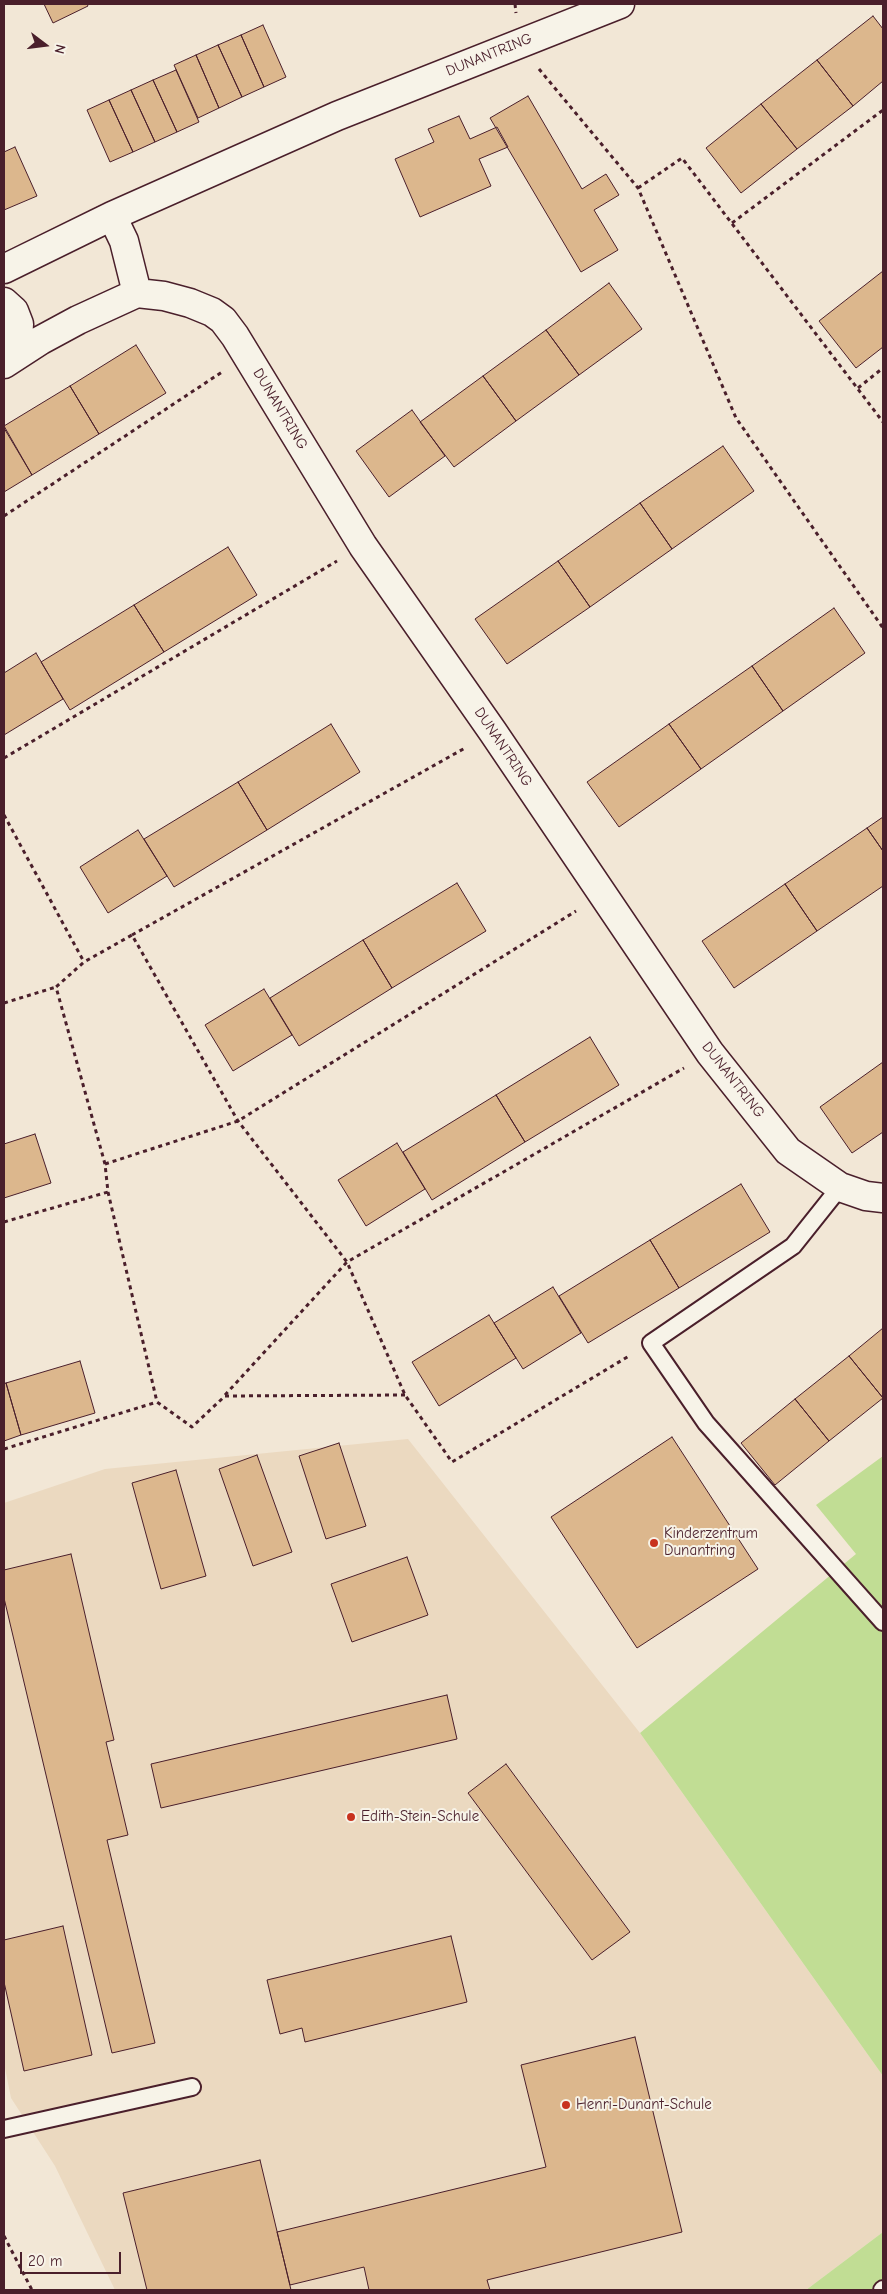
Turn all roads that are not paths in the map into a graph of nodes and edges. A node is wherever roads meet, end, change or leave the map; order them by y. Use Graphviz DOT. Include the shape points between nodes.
graph roads {
  1 [pos="620,4"];
  2 [pos="112,216"];
  3 [pos="4,269"];
  4 [pos="137,293"];
  5 [pos="4,302"];
  6 [pos="6,362"];
  7 [pos="840,1187"];
  8 [pos="883,1198"];
  9 [pos="883,1622"];
  10 [pos="192,2087"];
  11 [pos="4,2129"];
  1 -- 2 [label="street, DUNANTRING" via="337,116"];
  2 -- 3 [label="street, DUNANTRING"];
  2 -- 4 [label="street" via="124,241"];
  4 -- 6 [label="street" via="78,320"];
  4 -- 7 [label="street, DUNANTRING" via="164,296 212,312 224,320 363,546 710,1053 788,1150"];
  5 -- 6 [label="street" via="14,311 19,324 18,341"];
  7 -- 8 [label="street, DUNANTRING"];
  7 -- 9 [label="lane" via="793,1246 651,1343 706,1423"];
  10 -- 11 [label="lane"];
}
